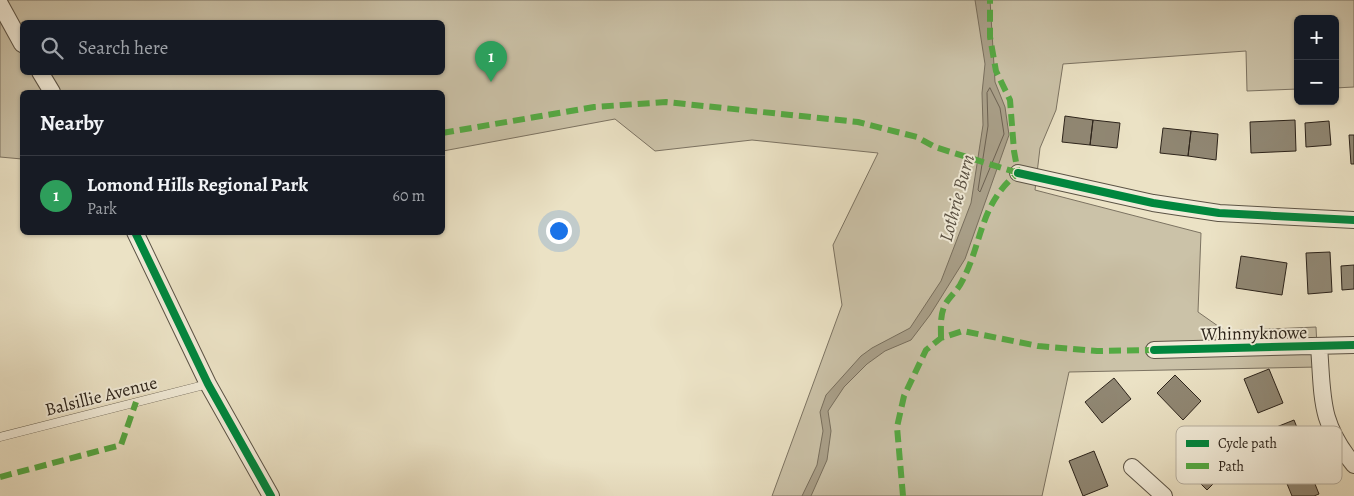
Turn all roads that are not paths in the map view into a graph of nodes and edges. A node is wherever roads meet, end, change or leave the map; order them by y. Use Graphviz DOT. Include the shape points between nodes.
graph roads {
  1 [pos="0,4"];
  2 [pos="20,40"];
  3 [pos="42,75"];
  4 [pos="51,90"];
  5 [pos="1018,173"];
  6 [pos="1354,220"];
  7 [pos="136,235"];
  8 [pos="1354,345"];
  9 [pos="1318,346"];
  10 [pos="1154,350"];
  11 [pos="208,384"];
  12 [pos="1328,426"];
  13 [pos="0,437"];
  14 [pos="1342,451"];
  15 [pos="1354,465"];
  16 [pos="1132,466"];
  17 [pos="271,496"];
  18 [pos="1164,496"];
  1 -- 2 [label="street"];
  3 -- 4 [label="street"];
  5 -- 6 [label="street" via="1154,203 1219,213"];
  7 -- 11 [label="street"];
  8 -- 9 [label="street, Whinnyknowe"];
  9 -- 10 [label="street, Whinnyknowe"];
  9 -- 12 [label="street"];
  11 -- 13 [label="lane, Balsillie Avenue"];
  11 -- 17 [label="street"];
  14 -- 15 [label="street"];
  16 -- 18 [label="street"];
}
